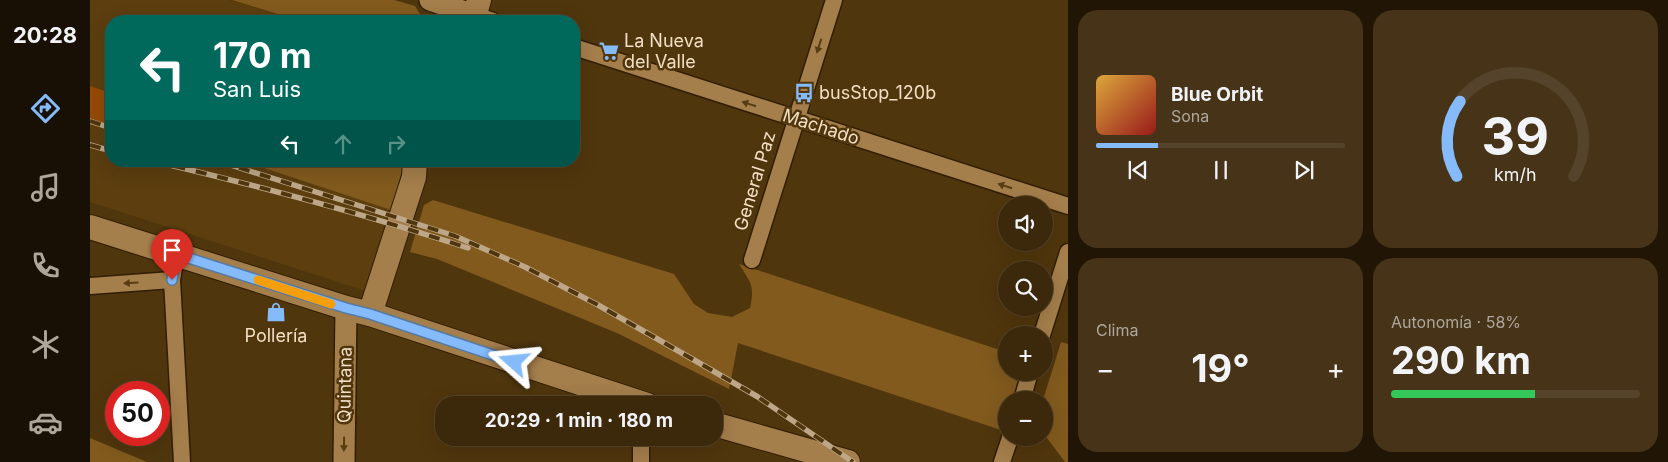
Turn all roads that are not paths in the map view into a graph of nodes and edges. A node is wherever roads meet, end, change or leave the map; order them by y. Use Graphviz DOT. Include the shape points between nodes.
graph roads {
  1 [pos="430,0"];
  2 [pos="834,0"];
  3 [pos="472,13"];
  4 [pos="580,49"];
  5 [pos="796,119"];
  6 [pos="418,167"];
  7 [pos="1068,206"];
  8 [pos="90,227"];
  9 [pos="1068,252"];
  10 [pos="176,254"];
  11 [pos="752,260"];
  12 [pos="172,280"];
  13 [pos="90,286"];
  14 [pos="346,308"];
  15 [pos="370,314"];
  16 [pos="1045,326"];
  17 [pos="619,396"];
  18 [pos="723,427"];
  19 [pos="641,446"];
  20 [pos="1007,446"];
  21 [pos="182,462"];
  22 [pos="344,462"];
  23 [pos="641,462"];
  24 [pos="848,462"];
  25 [pos="1002,462"];
  1 -- 3 [label="street"];
  2 -- 5 [label="street, General Paz, one-way"];
  5 -- 4 [label="street, Machado, one-way"];
  7 -- 5 [label="street, Machado, one-way"];
  5 -- 11 [label="street, General Paz"];
  6 -- 15 [label="main road"];
  8 -- 10 [label="main road"];
  9 -- 16 [label="street"];
  10 -- 12 [label="street"];
  10 -- 14 [label="main road"];
  12 -- 13 [label="street, one-way"];
  12 -- 21 [label="street"];
  14 -- 15 [label="main road"];
  14 -- 22 [label="street, Quintana, one-way"];
  15 -- 17 [label="main road"];
  18 -- 24 [label="main road"];
  19 -- 23 [label="street"];
  20 -- 25 [label="street"];
}
